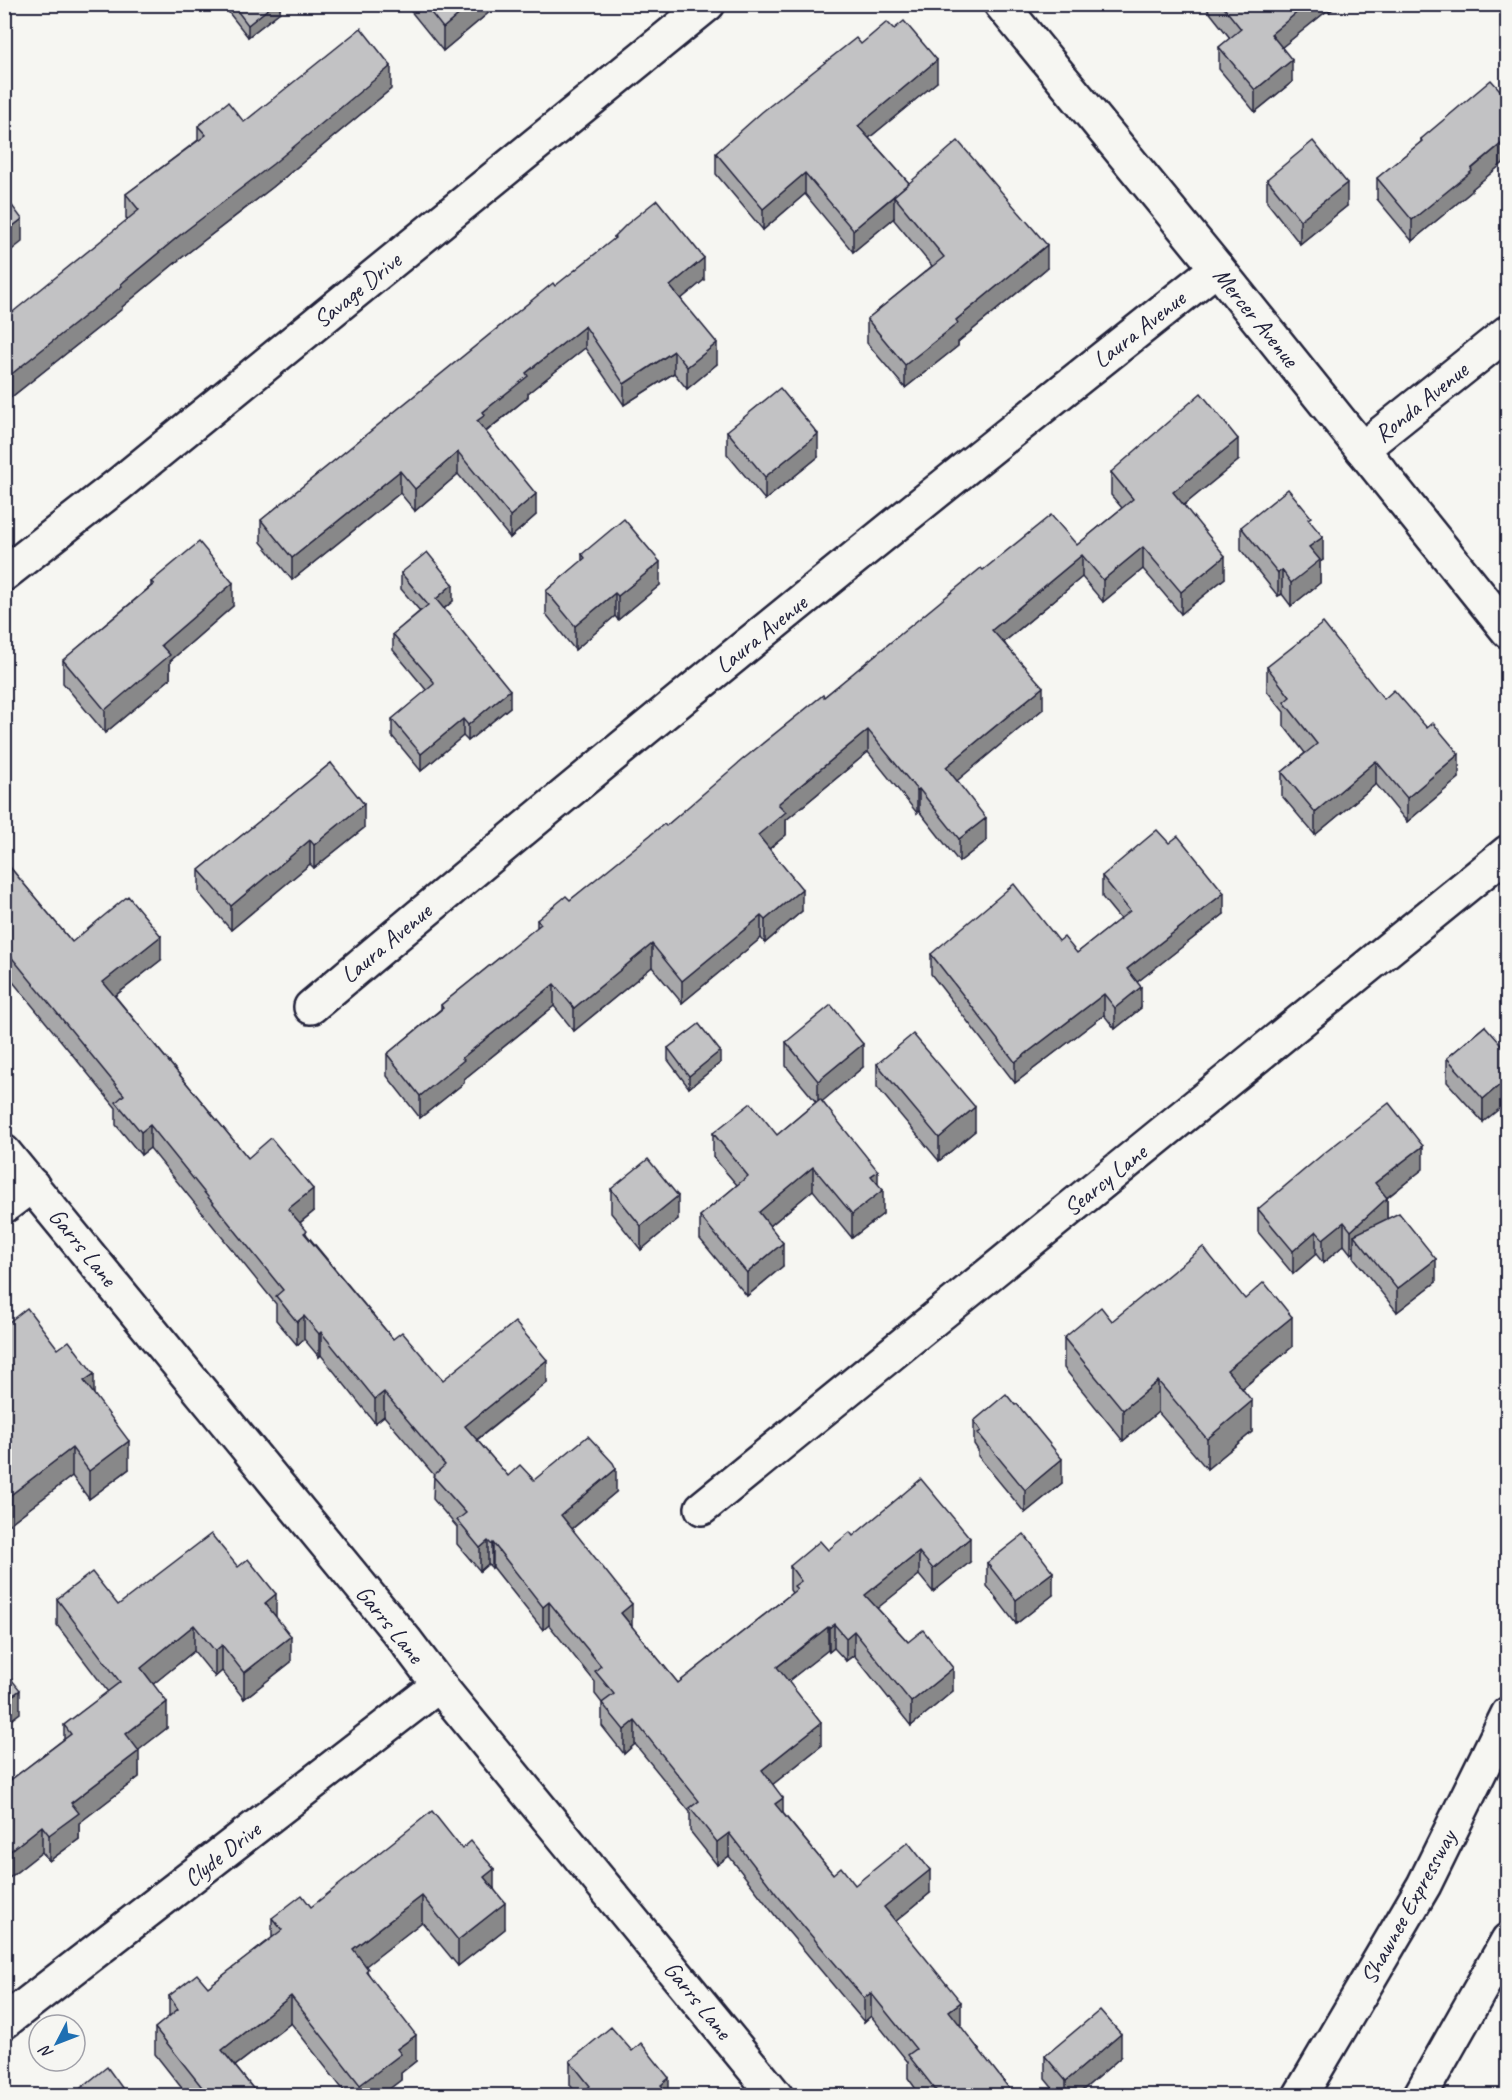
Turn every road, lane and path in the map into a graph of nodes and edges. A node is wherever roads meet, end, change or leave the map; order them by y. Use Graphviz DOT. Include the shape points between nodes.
graph roads {
  1 [pos="708,4"];
  2 [pos="1002,4"];
  3 [pos="1217,268"];
  4 [pos="1508,332"];
  5 [pos="1362,449"];
  6 [pos="4,574"];
  7 [pos="1508,631"];
  8 [pos="1508,852"];
  9 [pos="310,1007"];
  10 [pos="4,1152"];
  11 [pos="32,1185"];
  12 [pos="4,1206"];
  13 [pos="702,1508"];
  14 [pos="439,1685"];
  15 [pos="1508,1714"];
  16 [pos="1508,1940"];
  17 [pos="4,2022"];
  18 [pos="777,2096"];
  19 [pos="1300,2096"];
  20 [pos="1420,2096"];
  1 -- 6 [label="main road, Savage Drive"];
  2 -- 3 [label="main road, Mercer Avenue"];
  3 -- 5 [label="main road, Mercer Avenue"];
  3 -- 9 [label="main road, Laura Avenue" via="934,493"];
  4 -- 5 [label="main road, Ronda Avenue"];
  5 -- 7 [label="main road, Mercer Avenue"];
  8 -- 13 [label="main road, Searcy Lane"];
  10 -- 11 [label="main road, Garrs Lane"];
  11 -- 12 [label="main road"];
  11 -- 14 [label="main road, Garrs Lane"];
  14 -- 17 [label="main road, Clyde Drive"];
  14 -- 18 [label="main road, Garrs Lane"];
  15 -- 19 [label="main road, Shawnee Expressway" via="1424,1885"];
  16 -- 20 [label="main road"];
}
